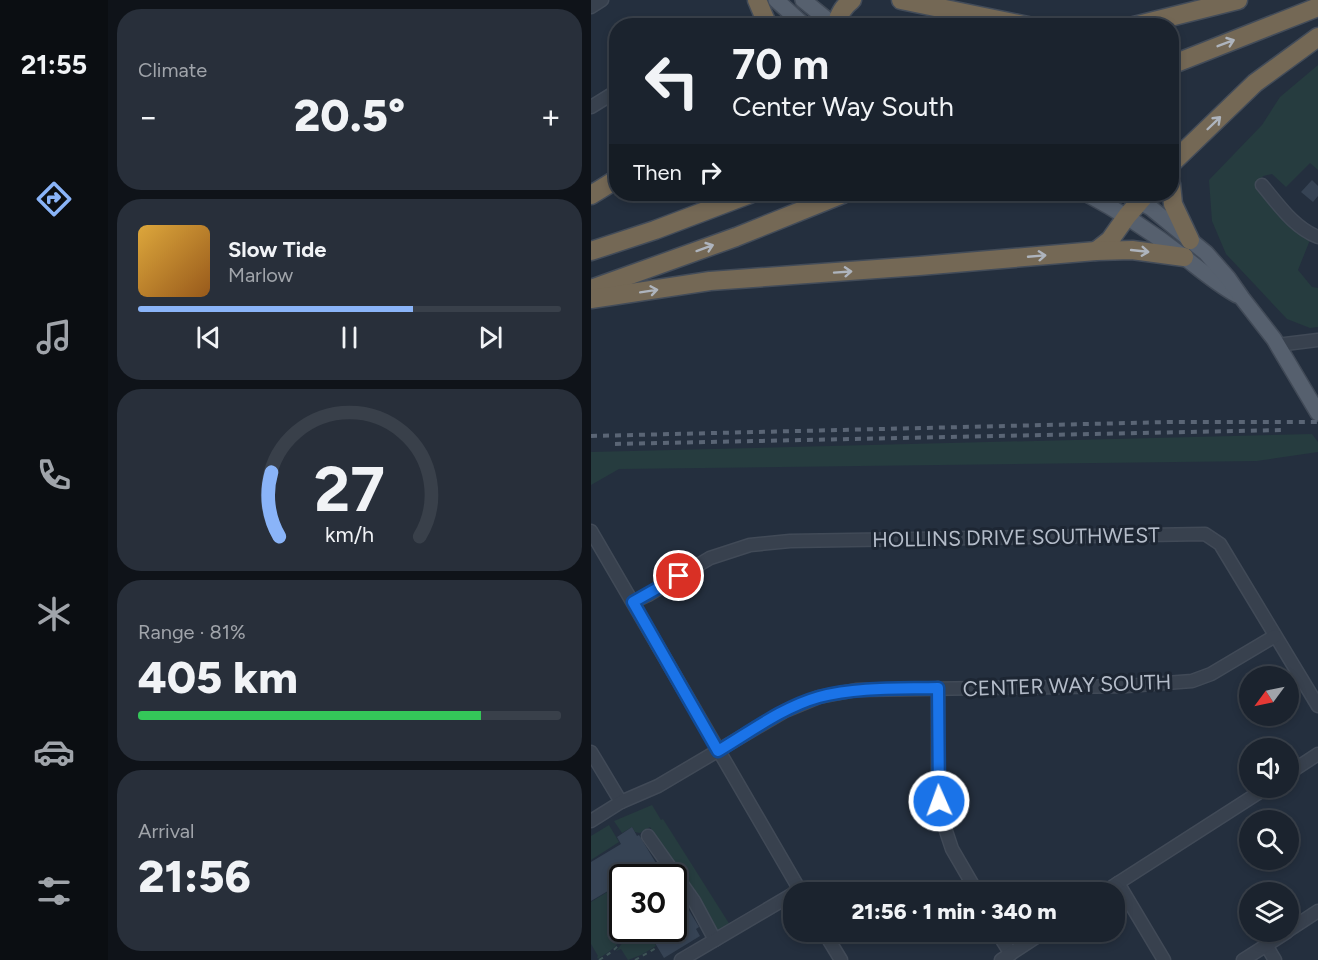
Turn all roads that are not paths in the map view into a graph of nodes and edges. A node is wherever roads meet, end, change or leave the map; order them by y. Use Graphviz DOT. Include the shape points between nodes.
graph roads {
  1 [pos="602,0"];
  2 [pos="757,0"];
  3 [pos="775,0"];
  4 [pos="803,0"];
  5 [pos="852,0"];
  6 [pos="901,0"];
  7 [pos="1238,0"];
  8 [pos="1243,0"];
  9 [pos="591,7"];
  10 [pos="1318,7"];
  11 [pos="765,18"];
  12 [pos="796,18"];
  13 [pos="825,18"];
  14 [pos="838,18"];
  15 [pos="988,18"];
  16 [pos="1166,18"];
  17 [pos="1179,25"];
  18 [pos="1318,37"];
  19 [pos="1179,61"];
  20 [pos="609,96"];
  21 [pos="591,107"];
  22 [pos="1179,156"];
  23 [pos="609,184"];
  24 [pos="1262,185"];
  25 [pos="591,195"];
  26 [pos="732,201"];
  27 [pos="826,201"];
  28 [pos="1100,201"];
  29 [pos="1134,201"];
  30 [pos="1143,201"];
  31 [pos="1173,201"];
  32 [pos="1127,216"];
  33 [pos="1318,237"];
  34 [pos="1187,248"];
  35 [pos="591,251"];
  36 [pos="1096,251"];
  37 [pos="591,289"];
  38 [pos="591,299"];
  39 [pos="1318,339"];
  40 [pos="1277,345"];
  41 [pos="1314,406"];
  42 [pos="591,531"];
  43 [pos="633,602"];
  44 [pos="1275,636"];
  45 [pos="938,688"];
  46 [pos="1318,706"];
  47 [pos="718,751"];
  48 [pos="591,752"];
  49 [pos="1318,754"];
  50 [pos="1299,766"];
  51 [pos="1250,798"];
  52 [pos="621,802"];
  53 [pos="591,821"];
  54 [pos="648,836"];
  55 [pos="791,882"];
  56 [pos="971,882"];
  57 [pos="1120,882"];
  58 [pos="1125,897"];
  59 [pos="783,900"];
  60 [pos="1318,911"];
  61 [pos="1299,924"];
  62 [pos="715,940"];
  63 [pos="830,942"];
  64 [pos="1001,942"];
  65 [pos="1029,942"];
  66 [pos="1271,942"];
  67 [pos="1266,945"];
  68 [pos="1006,957"];
  69 [pos="681,960"];
  70 [pos="841,960"];
  71 [pos="1164,960"];
  72 [pos="1243,960"];
  73 [pos="1275,960"];
  1 -- 9 [label="street"];
  2 -- 11 [label="highway"];
  3 -- 12 [label="main road"];
  4 -- 13 [label="main road"];
  5 -- 14 [label="highway"];
  6 -- 15 [label="highway"];
  7 -- 16 [label="highway"];
  8 -- 17 [label="highway"];
  19 -- 10 [label="highway, one-way"];
  22 -- 18 [label="highway, one-way" via="1255,83"];
  20 -- 21 [label="street"];
  23 -- 25 [label="highway"];
  24 -- 33 [label="street" via="1290,218"];
  26 -- 35 [label="highway"];
  37 -- 27 [label="highway, one-way"];
  28 -- 32 [label="main road"];
  29 -- 32 [label="highway"];
  30 -- 34 [label="main road"];
  31 -- 34 [label="highway"];
  32 -- 34 [label="main road"];
  32 -- 36 [label="highway" via="1110,240"];
  36 -- 34 [label="highway, one-way"];
  34 -- 40 [label="main road" via="1206,253"];
  38 -- 36 [label="highway, one-way" via="710,281"];
  39 -- 40 [label="street"];
  40 -- 41 [label="main road"];
  42 -- 43 [label="street"];
  43 -- 44 [label="street, HOLLINS DRIVE SOUTHWEST" via="711,558 750,544 1205,534 1220,544"];
  43 -- 47 [label="street"];
  44 -- 45 [label="street, CENTER WAY SOUTH" via="1192,681 1127,686"];
  44 -- 46 [label="street, HOLLINS DRIVE SOUTHWEST"];
  45 -- 47 [label="street, CENTER WAY SOUTH" via="856,690 819,698 785,711"];
  45 -- 56 [label="street" via="942,819 952,849"];
  47 -- 52 [label="street, CENTER WAY SOUTH" via="658,786"];
  47 -- 55 [label="street"];
  48 -- 52 [label="street"];
  49 -- 50 [label="street"];
  51 -- 57 [label="street"];
  52 -- 53 [label="street, CENTER WAY SOUTH"];
  54 -- 62 [label="street" via="694,901"];
  58 -- 71 [label="street"];
  59 -- 62 [label="street"];
  60 -- 61 [label="street"];
  62 -- 69 [label="street"];
  63 -- 70 [label="street"];
  64 -- 68 [label="street"];
  65 -- 68 [label="street"];
  66 -- 67 [label="street"];
  67 -- 72 [label="street"];
  67 -- 73 [label="street"];
}
